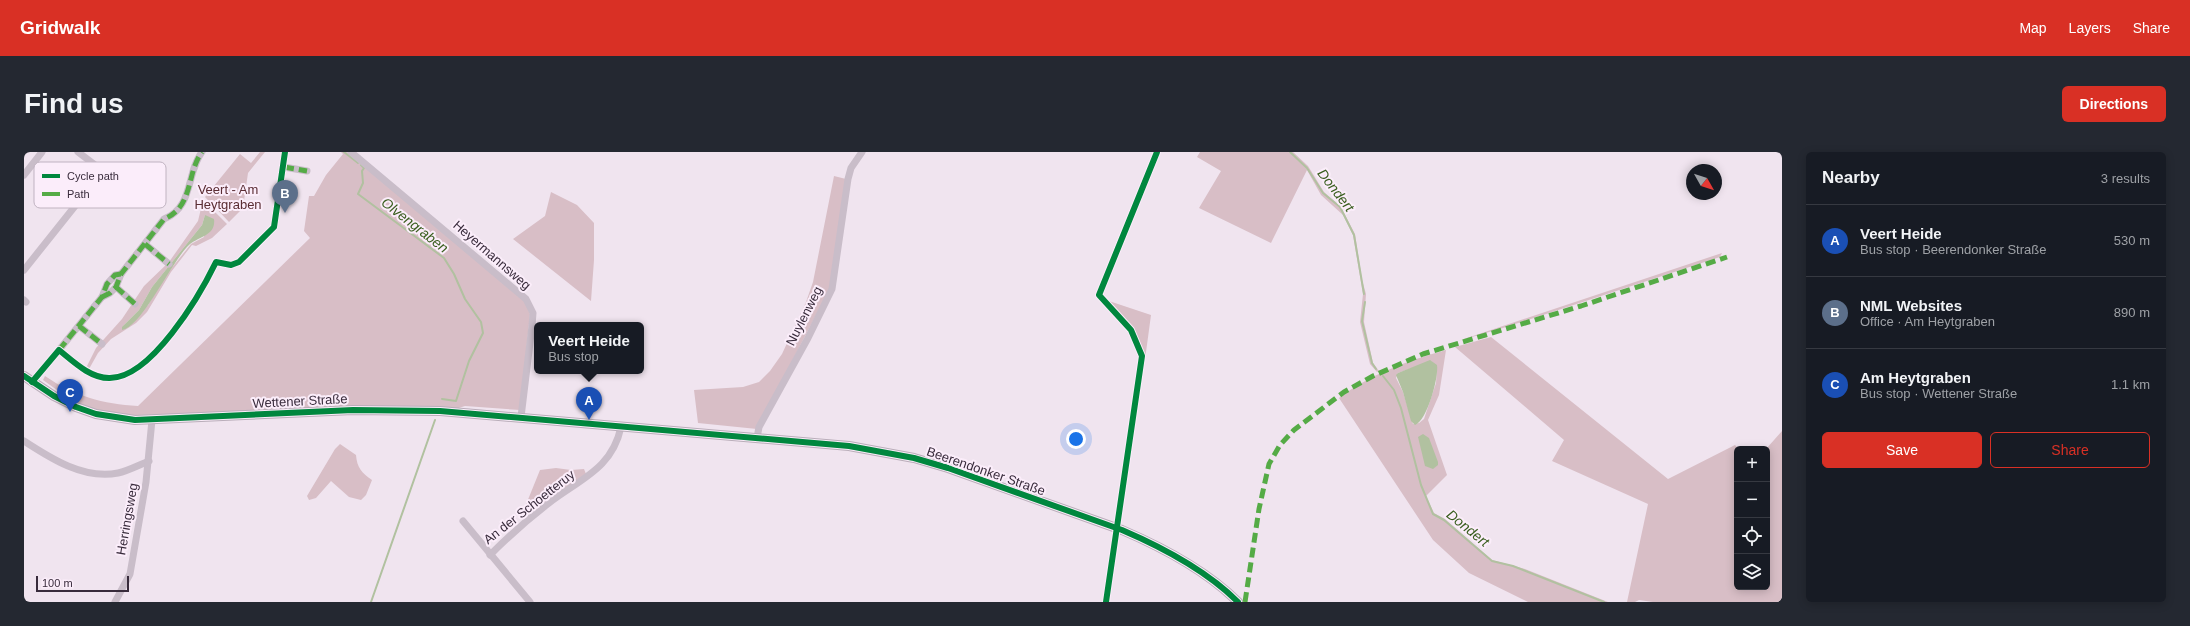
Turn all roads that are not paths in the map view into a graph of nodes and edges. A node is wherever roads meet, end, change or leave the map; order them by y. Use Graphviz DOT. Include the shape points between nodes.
graph roads {
  1 [pos="42,152"];
  2 [pos="78,152"];
  3 [pos="202,152"];
  4 [pos="286,152"];
  5 [pos="351,152"];
  6 [pos="862,152"];
  7 [pos="34,162"];
  8 [pos="34,162"];
  9 [pos="91,162"];
  10 [pos="284,167"];
  11 [pos="307,171"];
  12 [pos="24,175"];
  13 [pos="73,208"];
  14 [pos="145,244"];
  15 [pos="169,264"];
  16 [pos="24,270"];
  17 [pos="121,274"];
  18 [pos="116,287"];
  19 [pos="102,297"];
  20 [pos="135,304"];
  21 [pos="79,326"];
  22 [pos="102,344"];
  23 [pos="59,350"];
  24 [pos="28,379"];
  25 [pos="521,418"];
  26 [pos="152,420"];
  27 [pos="586,423"];
  28 [pos="621,427"];
  29 [pos="757,438"];
  30 [pos="24,440"];
  31 [pos="149,460"];
  32 [pos="463,521"];
  33 [pos="490,555"];
  34 [pos="1237,601"];
  35 [pos="114,602"];
  36 [pos="530,602"];
  1 -- 7 [label="street"];
  2 -- 9 [label="street"];
  3 -- 14 [label="street" via="197,158 186,199 172,216 164,219"];
  4 -- 10 [label="street"];
  5 -- 25 [label="street, Heyermannsweg" via="506,281 530,305 533,313 532,326"];
  6 -- 29 [label="street, Nuylenweg" via="851,168 848,179 832,289 770,406"];
  8 -- 12 [label="street"];
  10 -- 11 [label="street"];
  10 -- 23 [label="street" via="274,227 239,262 231,265 216,262 201,293 173,332 137,368 119,377 101,378 86,371"];
  13 -- 16 [label="street"];
  14 -- 15 [label="street"];
  14 -- 17 [label="street"];
  17 -- 18 [label="street"];
  17 -- 19 [label="street" via="115,275 107,284"];
  18 -- 19 [label="street" via="110,294"];
  18 -- 20 [label="street"];
  19 -- 21 [label="street"];
  21 -- 22 [label="street"];
  21 -- 23 [label="street"];
  23 -- 24 [label="street"];
  24 -- 26 [label="street, Wettener Straße" via="59,399 96,414"];
  25 -- 26 [label="street, Wettener Straße" via="440,411 353,410"];
  25 -- 27 [label="street, Wettener Straße"];
  26 -- 31 [label="street, Herringsweg"];
  27 -- 28 [label="street, Beerendonker Straße"];
  28 -- 29 [label="street, Beerendonker Straße"];
  28 -- 33 [label="street, An der Schoetteruy" via="612,452 599,467 517,528"];
  29 -- 34 [label="street, Beerendonker Straße" via="881,451 948,468 1150,542 1200,572"];
  30 -- 31 [label="street" via="55,461 75,469 98,473 117,474"];
  31 -- 35 [label="street, Herringsweg" via="130,574"];
  32 -- 33 [label="street, An der Schoetteruy"];
  33 -- 36 [label="street"];
}
